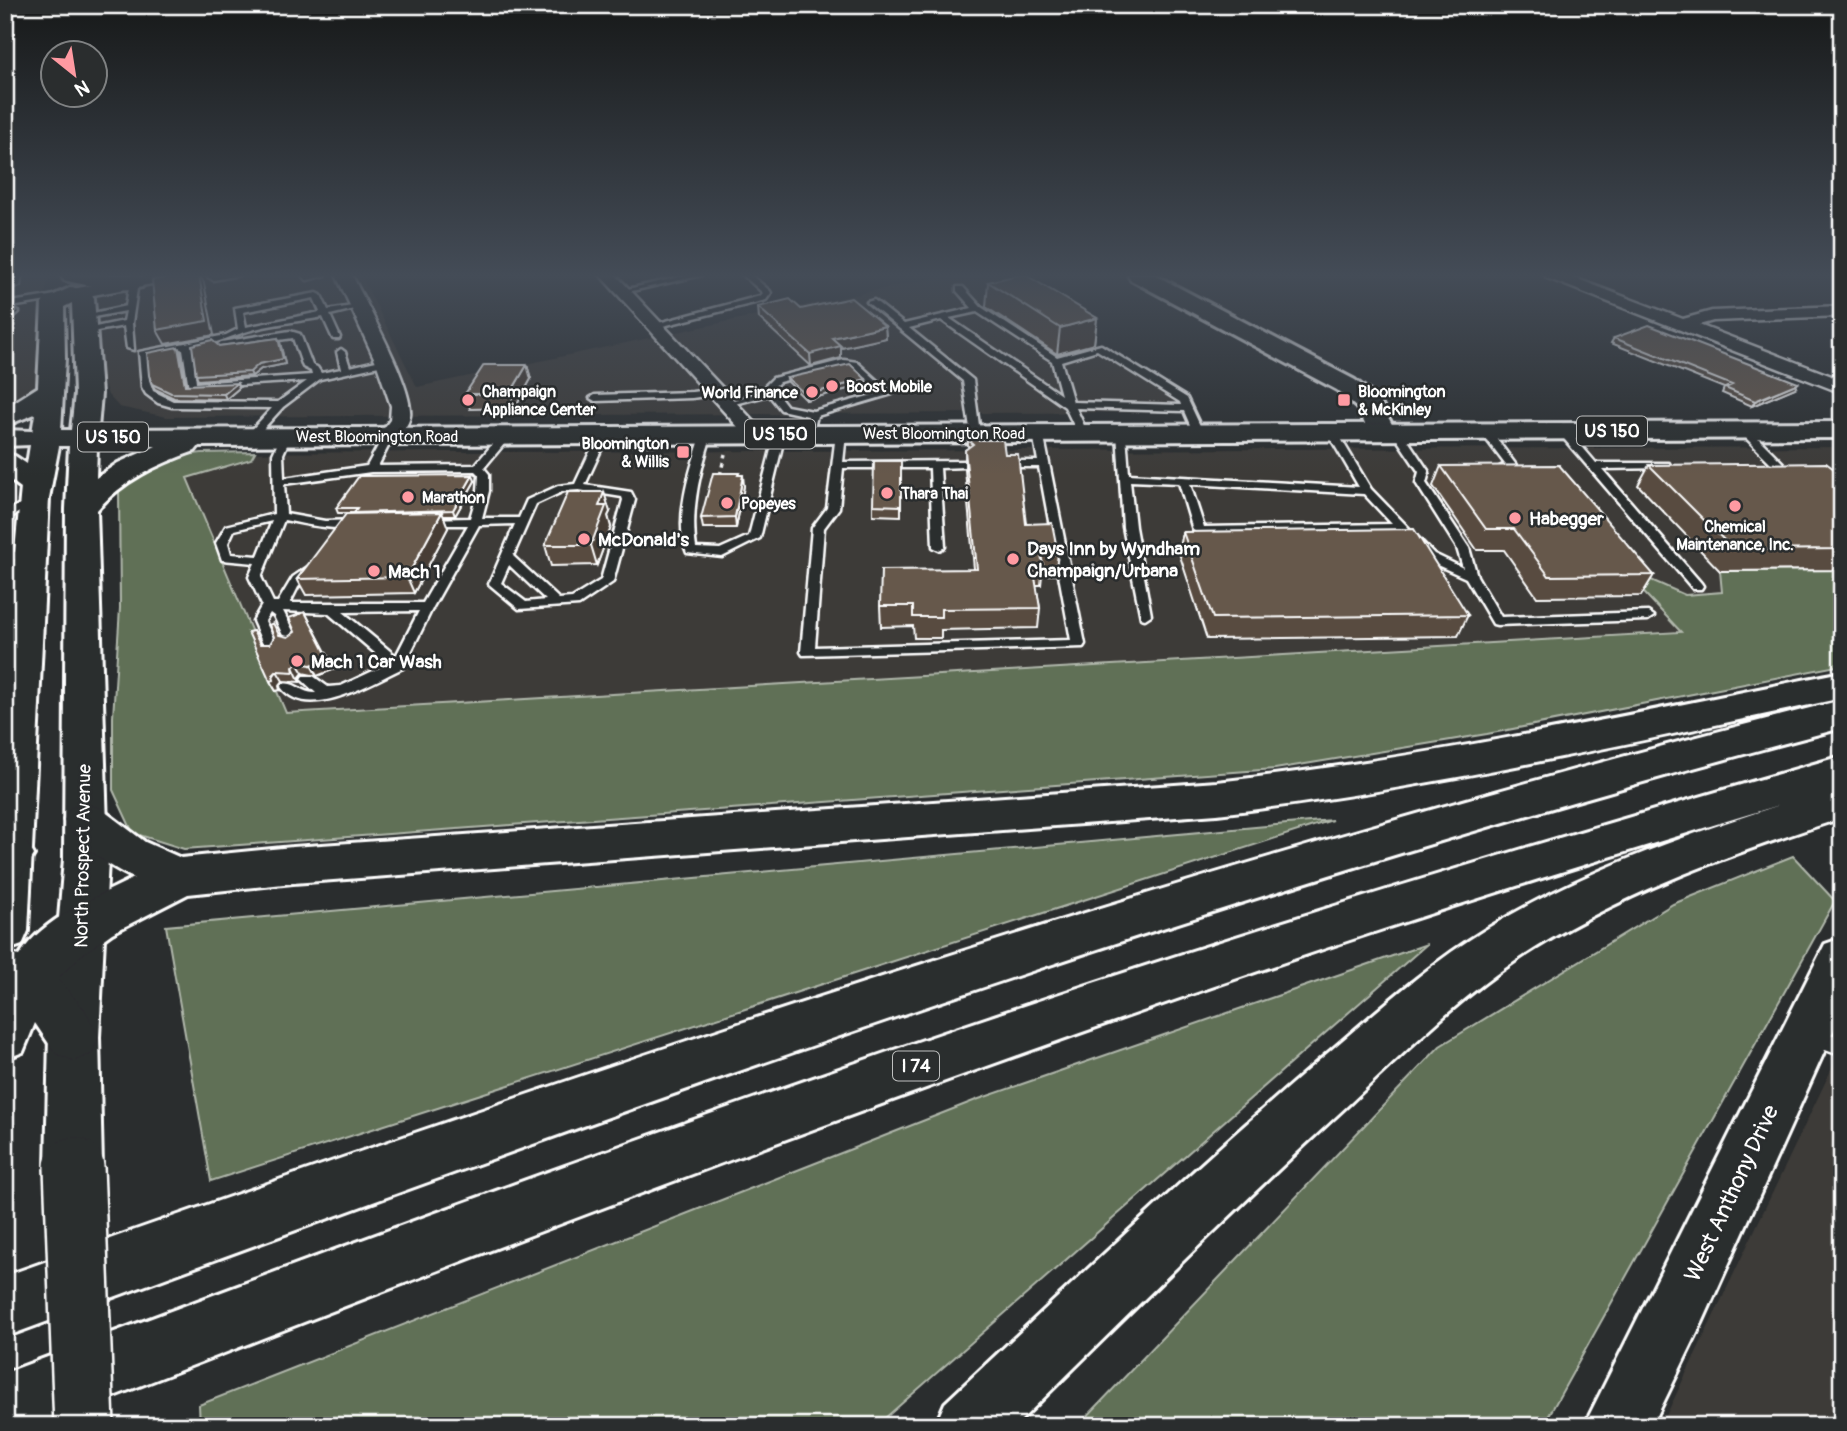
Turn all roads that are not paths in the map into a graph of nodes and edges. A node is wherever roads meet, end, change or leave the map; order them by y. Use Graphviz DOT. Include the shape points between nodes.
graph roads {
  1 [pos="63,342"];
  2 [pos="80,342"];
  3 [pos="130,342"];
  4 [pos="204,342"];
  5 [pos="243,342"];
  6 [pos="298,342"];
  7 [pos="306,342"];
  8 [pos="375,342"];
  9 [pos="671,342"];
  10 [pos="920,342"];
  11 [pos="978,342"];
  12 [pos="1028,342"];
  13 [pos="1265,342"];
  14 [pos="1725,342"];
  15 [pos="187,345"];
  16 [pos="131,348"];
  17 [pos="341,352"];
  18 [pos="1056,360"];
  19 [pos="385,362"];
  20 [pos="346,371"];
  21 [pos="316,373"];
  22 [pos="1842,387"];
  23 [pos="51,390"];
  24 [pos="771,392"];
  25 [pos="88,394"];
  26 [pos="722,397"];
  27 [pos="595,398"];
  28 [pos="280,405"];
  29 [pos="1069,405"];
  30 [pos="5,418"];
  31 [pos="1192,420"];
  32 [pos="810,423"];
  33 [pos="1744,430"];
  34 [pos="1485,431"];
  35 [pos="1563,431"];
  36 [pos="1082,432"];
  37 [pos="1332,432"];
  38 [pos="1389,432"];
  39 [pos="975,433"];
  40 [pos="1038,433"];
  41 [pos="1838,433"];
  42 [pos="768,434"];
  43 [pos="841,434"];
  44 [pos="1121,434"];
  45 [pos="389,435"];
  46 [pos="506,435"];
  47 [pos="603,435"];
  48 [pos="179,436"];
  49 [pos="211,436"];
  50 [pos="251,436"];
  51 [pos="286,436"];
  52 [pos="5,438"];
  53 [pos="65,438"];
  54 [pos="716,442"];
  55 [pos="5,463"];
  56 [pos="965,464"];
  57 [pos="1008,464"];
  58 [pos="1044,464"];
  59 [pos="935,465"];
  60 [pos="1766,465"];
  61 [pos="1779,465"];
  62 [pos="1793,465"];
  63 [pos="838,466"];
  64 [pos="1593,466"];
  65 [pos="1673,466"];
  66 [pos="425,468"];
  67 [pos="478,468"];
  68 [pos="371,469"];
  69 [pos="1424,472"];
  70 [pos="1437,472"];
  71 [pos="1488,472"];
  72 [pos="1124,477"];
  73 [pos="416,481"];
  74 [pos="1184,481"];
  75 [pos="279,482"];
  76 [pos="579,487"];
  77 [pos="1367,491"];
  78 [pos="35,492"];
  79 [pos="81,509"];
  80 [pos="280,516"];
  81 [pos="5,519"];
  82 [pos="475,521"];
  83 [pos="522,521"];
  84 [pos="413,522"];
  85 [pos="375,523"];
  86 [pos="348,524"];
  87 [pos="1399,527"];
  88 [pos="336,541"];
  89 [pos="939,547"];
  90 [pos="18,557"];
  91 [pos="507,557"];
  92 [pos="324,559"];
  93 [pos="262,560"];
  94 [pos="1471,576"];
  95 [pos="1697,586"];
  96 [pos="557,604"];
  97 [pos="268,605"];
  98 [pos="283,607"];
  99 [pos="427,607"];
  100 [pos="331,608"];
  101 [pos="1145,615"];
  102 [pos="1648,616"];
  103 [pos="292,641"];
  104 [pos="271,648"];
  105 [pos="398,665"];
  106 [pos="308,679"];
  107 [pos="1842,685"];
  108 [pos="288,687"];
  109 [pos="343,690"];
  110 [pos="1842,714"];
  111 [pos="1842,771"];
  112 [pos="1842,802"];
  113 [pos="85,820"];
  114 [pos="8,859"];
  115 [pos="181,876"];
  116 [pos="81,929"];
  117 [pos="5,930"];
  118 [pos="1842,959"];
  119 [pos="17,978"];
  120 [pos="5,1035"];
  121 [pos="74,1037"];
  122 [pos="1824,1041"];
  123 [pos="5,1307"];
  124 [pos="5,1406"];
  125 [pos="83,1426"];
  126 [pos="968,1426"];
  127 [pos="1618,1426"];
  1 -- 23 [label="main road, North Prospect Avenue"];
  2 -- 25 [label="main road, North Prospect Avenue"];
  3 -- 16 [label="lane"];
  4 -- 15 [label="lane"];
  5 -- 15 [label="lane"];
  6 -- 21 [label="lane" via="308,367"];
  7 -- 21 [label="lane"];
  8 -- 19 [label="street"];
  9 -- 26 [label="street"];
  10 -- 39 [label="lane" via="968,380"];
  11 -- 29 [label="lane"];
  12 -- 18 [label="lane"];
  13 -- 38 [label="main road" via="1346,385 1369,404"];
  14 -- 22 [label="street"];
  15 -- 21 [label="lane" via="192,386"];
  15 -- 28 [label="lane" via="142,354 148,392 155,400"];
  17 -- 20 [label="lane"];
  18 -- 29 [label="lane"];
  18 -- 31 [label="lane" via="1098,347 1184,400"];
  19 -- 20 [label="lane"];
  19 -- 45 [label="street" via="401,406 400,420"];
  20 -- 21 [label="lane"];
  21 -- 28 [label="lane"];
  23 -- 30 [label="main road"];
  23 -- 53 [label="main road, North Prospect Avenue"];
  24 -- 26 [label="lane"];
  24 -- 32 [label="lane" via="784,408"];
  24 -- 32 [label="lane" via="768,388 776,380 844,363 854,364 887,394"];
  25 -- 48 [label="main road" via="114,411"];
  25 -- 53 [label="main road, North Prospect Avenue"];
  26 -- 27 [label="lane"];
  26 -- 42 [label="street"];
  28 -- 50 [label="lane"];
  29 -- 31 [label="lane"];
  29 -- 36 [label="lane"];
  31 -- 37 [label="main road, West Bloomington Road / US 150"];
  31 -- 44 [label="main road, West Bloomington Road / US 150"];
  32 -- 42 [label="main road, West Bloomington Road / US 150"];
  32 -- 43 [label="main road, West Bloomington Road / US 150"];
  33 -- 35 [label="main road, West Bloomington Road / US 150"];
  33 -- 41 [label="main road, West Bloomington Road / US 150"];
  33 -- 61 [label="lane"];
  34 -- 35 [label="main road, West Bloomington Road / US 150"];
  34 -- 38 [label="main road, West Bloomington Road / US 150"];
  34 -- 71 [label="lane" via="1511,465 1501,472"];
  35 -- 64 [label="lane"];
  36 -- 40 [label="main road, West Bloomington Road / US 150"];
  36 -- 44 [label="main road, West Bloomington Road / US 150"];
  37 -- 38 [label="main road, West Bloomington Road / US 150"];
  37 -- 77 [label="lane"];
  38 -- 69 [label="lane"];
  39 -- 40 [label="main road, West Bloomington Road / US 150"];
  39 -- 43 [label="main road, West Bloomington Road / US 150"];
  40 -- 58 [label="lane"];
  42 -- 54 [label="main road, West Bloomington Road / US 150"];
  42 -- 54 [label="lane" via="754,538 722,553 691,551 686,531 701,450"];
  43 -- 63 [label="lane"];
  44 -- 72 [label="lane"];
  45 -- 46 [label="main road, West Bloomington Road / US 150"];
  45 -- 51 [label="main road, West Bloomington Road / US 150"];
  45 -- 68 [label="lane"];
  46 -- 47 [label="main road, West Bloomington Road / US 150"];
  46 -- 67 [label="lane"];
  47 -- 54 [label="main road, West Bloomington Road / US 150"];
  47 -- 76 [label="lane"];
  48 -- 49 [label="main road, West Bloomington Road / US 150"];
  48 -- 53 [label="main road, West Bloomington Road / US 150"];
  49 -- 50 [label="main road, West Bloomington Road / US 150"];
  49 -- 79 [label="main road" via="131,466 106,482"];
  50 -- 51 [label="main road, West Bloomington Road / US 150"];
  51 -- 75 [label="lane" via="278,454"];
  52 -- 53 [label="main road, West Bloomington Road"];
  53 -- 78 [label="main road, North Prospect Avenue" via="42,471"];
  53 -- 79 [label="main road, North Prospect Avenue"];
  55 -- 78 [label="main road"];
  56 -- 59 [label="lane"];
  57 -- 58 [label="lane"];
  58 -- 63 [label="lane" via="1078,644 808,652 818,528 833,508"];
  59 -- 63 [label="lane"];
  59 -- 89 [label="lane"];
  60 -- 61 [label="lane"];
  61 -- 62 [label="lane"];
  64 -- 65 [label="lane"];
  64 -- 95 [label="lane"];
  66 -- 67 [label="lane"];
  66 -- 68 [label="lane"];
  66 -- 73 [label="lane"];
  67 -- 82 [label="lane" via="485,484"];
  68 -- 75 [label="lane"];
  69 -- 70 [label="lane"];
  69 -- 94 [label="lane" via="1421,483 1463,548"];
  72 -- 74 [label="lane"];
  72 -- 101 [label="lane"];
  74 -- 77 [label="lane"];
  74 -- 87 [label="lane" via="1199,530"];
  75 -- 80 [label="lane"];
  76 -- 83 [label="lane" via="562,488 531,502"];
  76 -- 96 [label="lane" via="627,494 629,500 607,582 575,603"];
  77 -- 87 [label="lane"];
  78 -- 81 [label="lane"];
  78 -- 90 [label="main road, North Prospect Avenue"];
  79 -- 113 [label="main road, North Prospect Avenue"];
  80 -- 86 [label="lane"];
  80 -- 93 [label="lane"];
  80 -- 93 [label="lane" via="230,528 222,543 226,556"];
  82 -- 83 [label="lane"];
  82 -- 84 [label="lane"];
  82 -- 99 [label="lane"];
  83 -- 91 [label="lane"];
  85 -- 86 [label="lane"];
  86 -- 88 [label="lane"];
  87 -- 94 [label="lane" via="1430,557"];
  90 -- 114 [label="main road, North Prospect Avenue"];
  91 -- 96 [label="lane"];
  91 -- 96 [label="lane" via="495,583 523,606"];
  92 -- 98 [label="lane" via="300,575 288,590"];
  93 -- 97 [label="lane" via="255,577"];
  94 -- 102 [label="lane" via="1497,621"];
  97 -- 98 [label="lane"];
  97 -- 103 [label="lane" via="279,614"];
  97 -- 104 [label="lane" via="259,621"];
  98 -- 100 [label="lane"];
  99 -- 100 [label="lane"];
  99 -- 105 [label="lane"];
  100 -- 105 [label="lane"];
  105 -- 109 [label="lane"];
  106 -- 109 [label="lane" via="326,692"];
  107 -- 115 [label="main road" via="1388,777 1298,790"];
  108 -- 109 [label="lane" via="298,697 313,700"];
  110 -- 123 [label="main road" via="1492,809 900,993 491,1132"];
  111 -- 124 [label="main road, I 74" via="1256,950 920,1065 561,1193"];
  112 -- 126 [label="main road" via="1647,869 1582,898 1482,959 1442,988 1282,1127"];
  113 -- 115 [label="main road" via="121,850 160,872"];
  113 -- 116 [label="main road, North Prospect Avenue"];
  114 -- 117 [label="main road, North Prospect Avenue"];
  115 -- 116 [label="main road"];
  116 -- 119 [label="main road" via="39,966"];
  116 -- 121 [label="main road, North Prospect Avenue"];
  118 -- 122 [label="main road, West Anthony Drive"];
  119 -- 120 [label="main road"];
  119 -- 121 [label="main road" via="60,1012"];
  121 -- 125 [label="main road, North Prospect Avenue, bridge"];
  122 -- 127 [label="main road, West Anthony Drive" via="1686,1289"];
}
